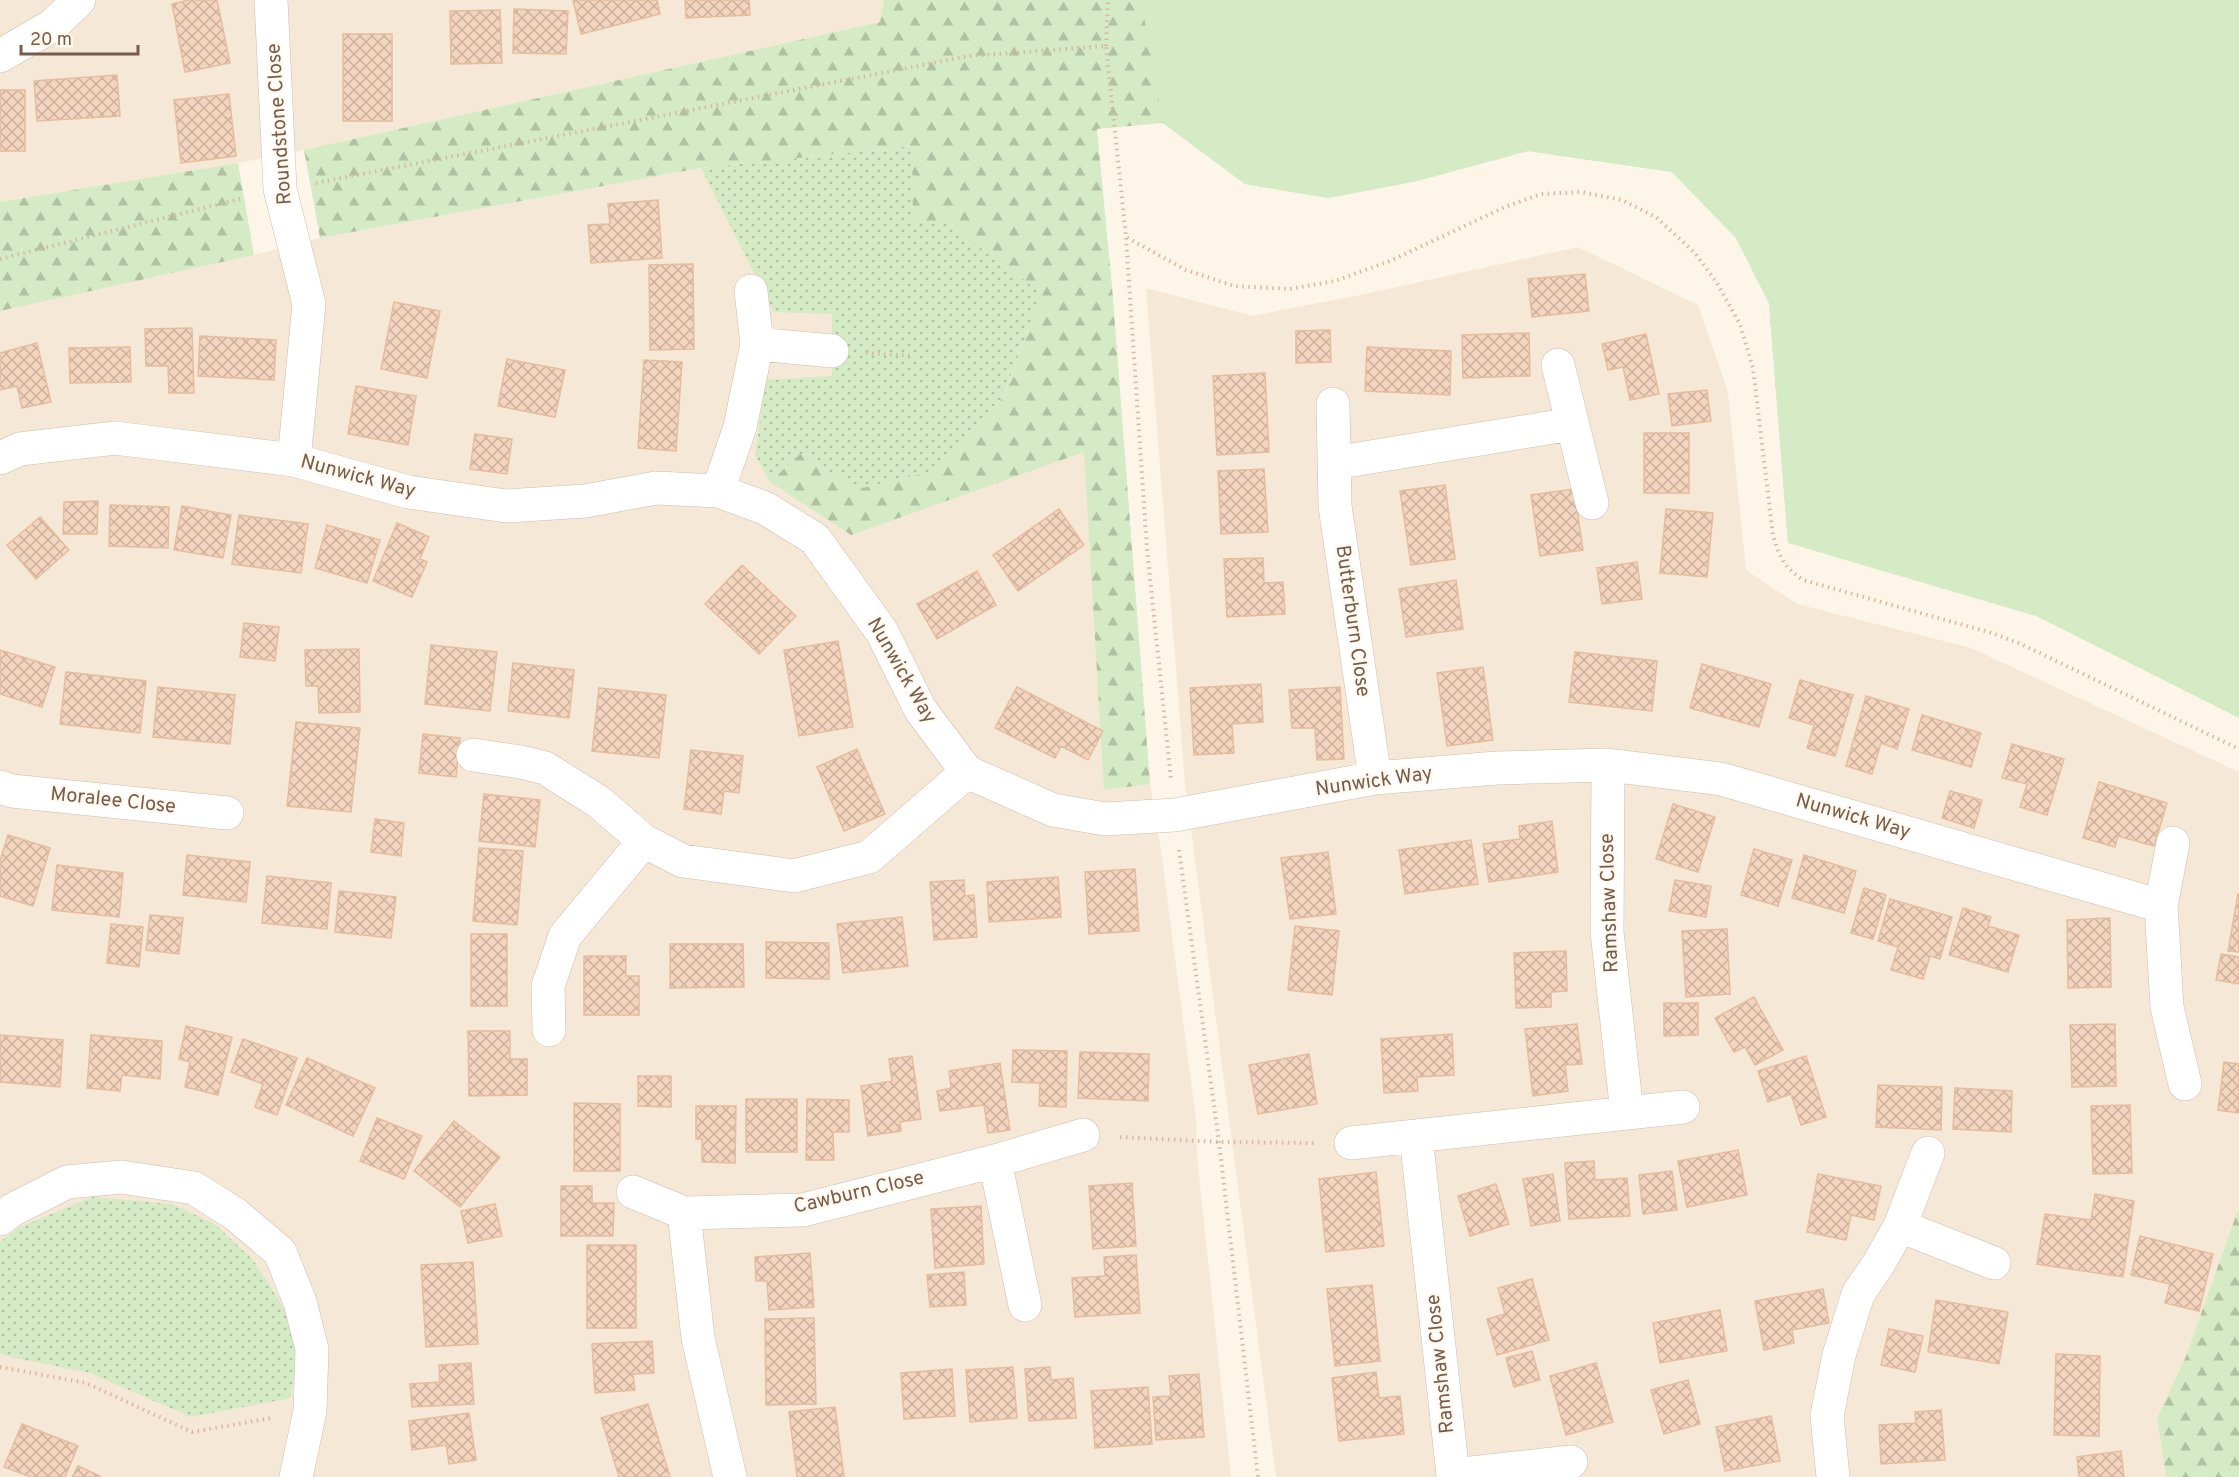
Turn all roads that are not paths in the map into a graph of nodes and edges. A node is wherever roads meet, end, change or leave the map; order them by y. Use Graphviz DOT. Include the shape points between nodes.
graph roads {
  1 [pos="79,0"];
  2 [pos="271,0"];
  3 [pos="0,56"];
  4 [pos="751,291"];
  5 [pos="758,344"];
  6 [pos="832,351"];
  7 [pos="1558,365"];
  8 [pos="1333,404"];
  9 [pos="1572,424"];
  10 [pos="0,458"];
  11 [pos="294,460"];
  12 [pos="1334,463"];
  13 [pos="718,490"];
  14 [pos="1593,503"];
  15 [pos="473,755"];
  16 [pos="1608,765"];
  17 [pos="967,772"];
  18 [pos="1375,778"];
  19 [pos="0,787"];
  20 [pos="227,813"];
  21 [pos="644,841"];
  22 [pos="2173,843"];
  23 [pos="2161,906"];
  24 [pos="549,1030"];
  25 [pos="2185,1084"];
  26 [pos="1683,1107"];
  27 [pos="1627,1113"];
  28 [pos="1083,1135"];
  29 [pos="1416,1136"];
  30 [pos="1351,1143"];
  31 [pos="1928,1153"];
  32 [pos="995,1161"];
  33 [pos="633,1192"];
  34 [pos="684,1213"];
  35 [pos="0,1219"];
  36 [pos="1900,1226"];
  37 [pos="1994,1263"];
  38 [pos="1024,1305"];
  39 [pos="1571,1462"];
  40 [pos="296,1477"];
  41 [pos="730,1477"];
  42 [pos="1833,1477"];
  1 -- 3 [label="street" via="52,26"];
  2 -- 11 [label="street, Roundstone Close" via="280,189 309,304"];
  4 -- 5 [label="street"];
  5 -- 6 [label="street"];
  5 -- 13 [label="street" via="740,428"];
  7 -- 9 [label="street"];
  8 -- 12 [label="street, Butterburn Close"];
  9 -- 12 [label="street"];
  9 -- 14 [label="street"];
  10 -- 11 [label="street, Nunwick Way" via="20,449 115,438"];
  11 -- 13 [label="street, Nunwick Way" via="408,492 506,506 585,501 656,488"];
  12 -- 18 [label="street, Butterburn Close" via="1335,506"];
  13 -- 17 [label="street, Nunwick Way" via="765,508 815,539 882,632 920,709"];
  15 -- 21 [label="street" via="545,768 599,802"];
  16 -- 18 [label="street, Nunwick Way" via="1497,768"];
  16 -- 23 [label="street, Nunwick Way" via="1720,779"];
  16 -- 27 [label="street, Ramshaw Close" via="1607,932"];
  17 -- 18 [label="street, Nunwick Way" via="1053,810 1105,819 1175,815"];
  17 -- 21 [label="street" via="869,857 794,876 683,861"];
  19 -- 20 [label="street, Moralee Close"];
  21 -- 24 [label="street" via="565,936 548,986"];
  22 -- 23 [label="street"];
  23 -- 25 [label="street" via="2167,1007"];
  26 -- 27 [label="street"];
  27 -- 29 [label="street"];
  28 -- 32 [label="street, Cawburn Close"];
  29 -- 30 [label="street"];
  29 -- 39 [label="street, Ramshaw Close" via="1453,1475"];
  31 -- 36 [label="street"];
  32 -- 34 [label="street, Cawburn Close" via="803,1210"];
  32 -- 38 [label="street"];
  33 -- 34 [label="street, Cawburn Close"];
  34 -- 41 [label="street" via="698,1338"];
  35 -- 40 [label="street" via="67,1182 121,1177 194,1188 235,1214 280,1252 300,1302 312,1349 310,1411"];
  36 -- 37 [label="street"];
  36 -- 42 [label="street" via="1858,1294 1839,1354 1827,1416"];
}
